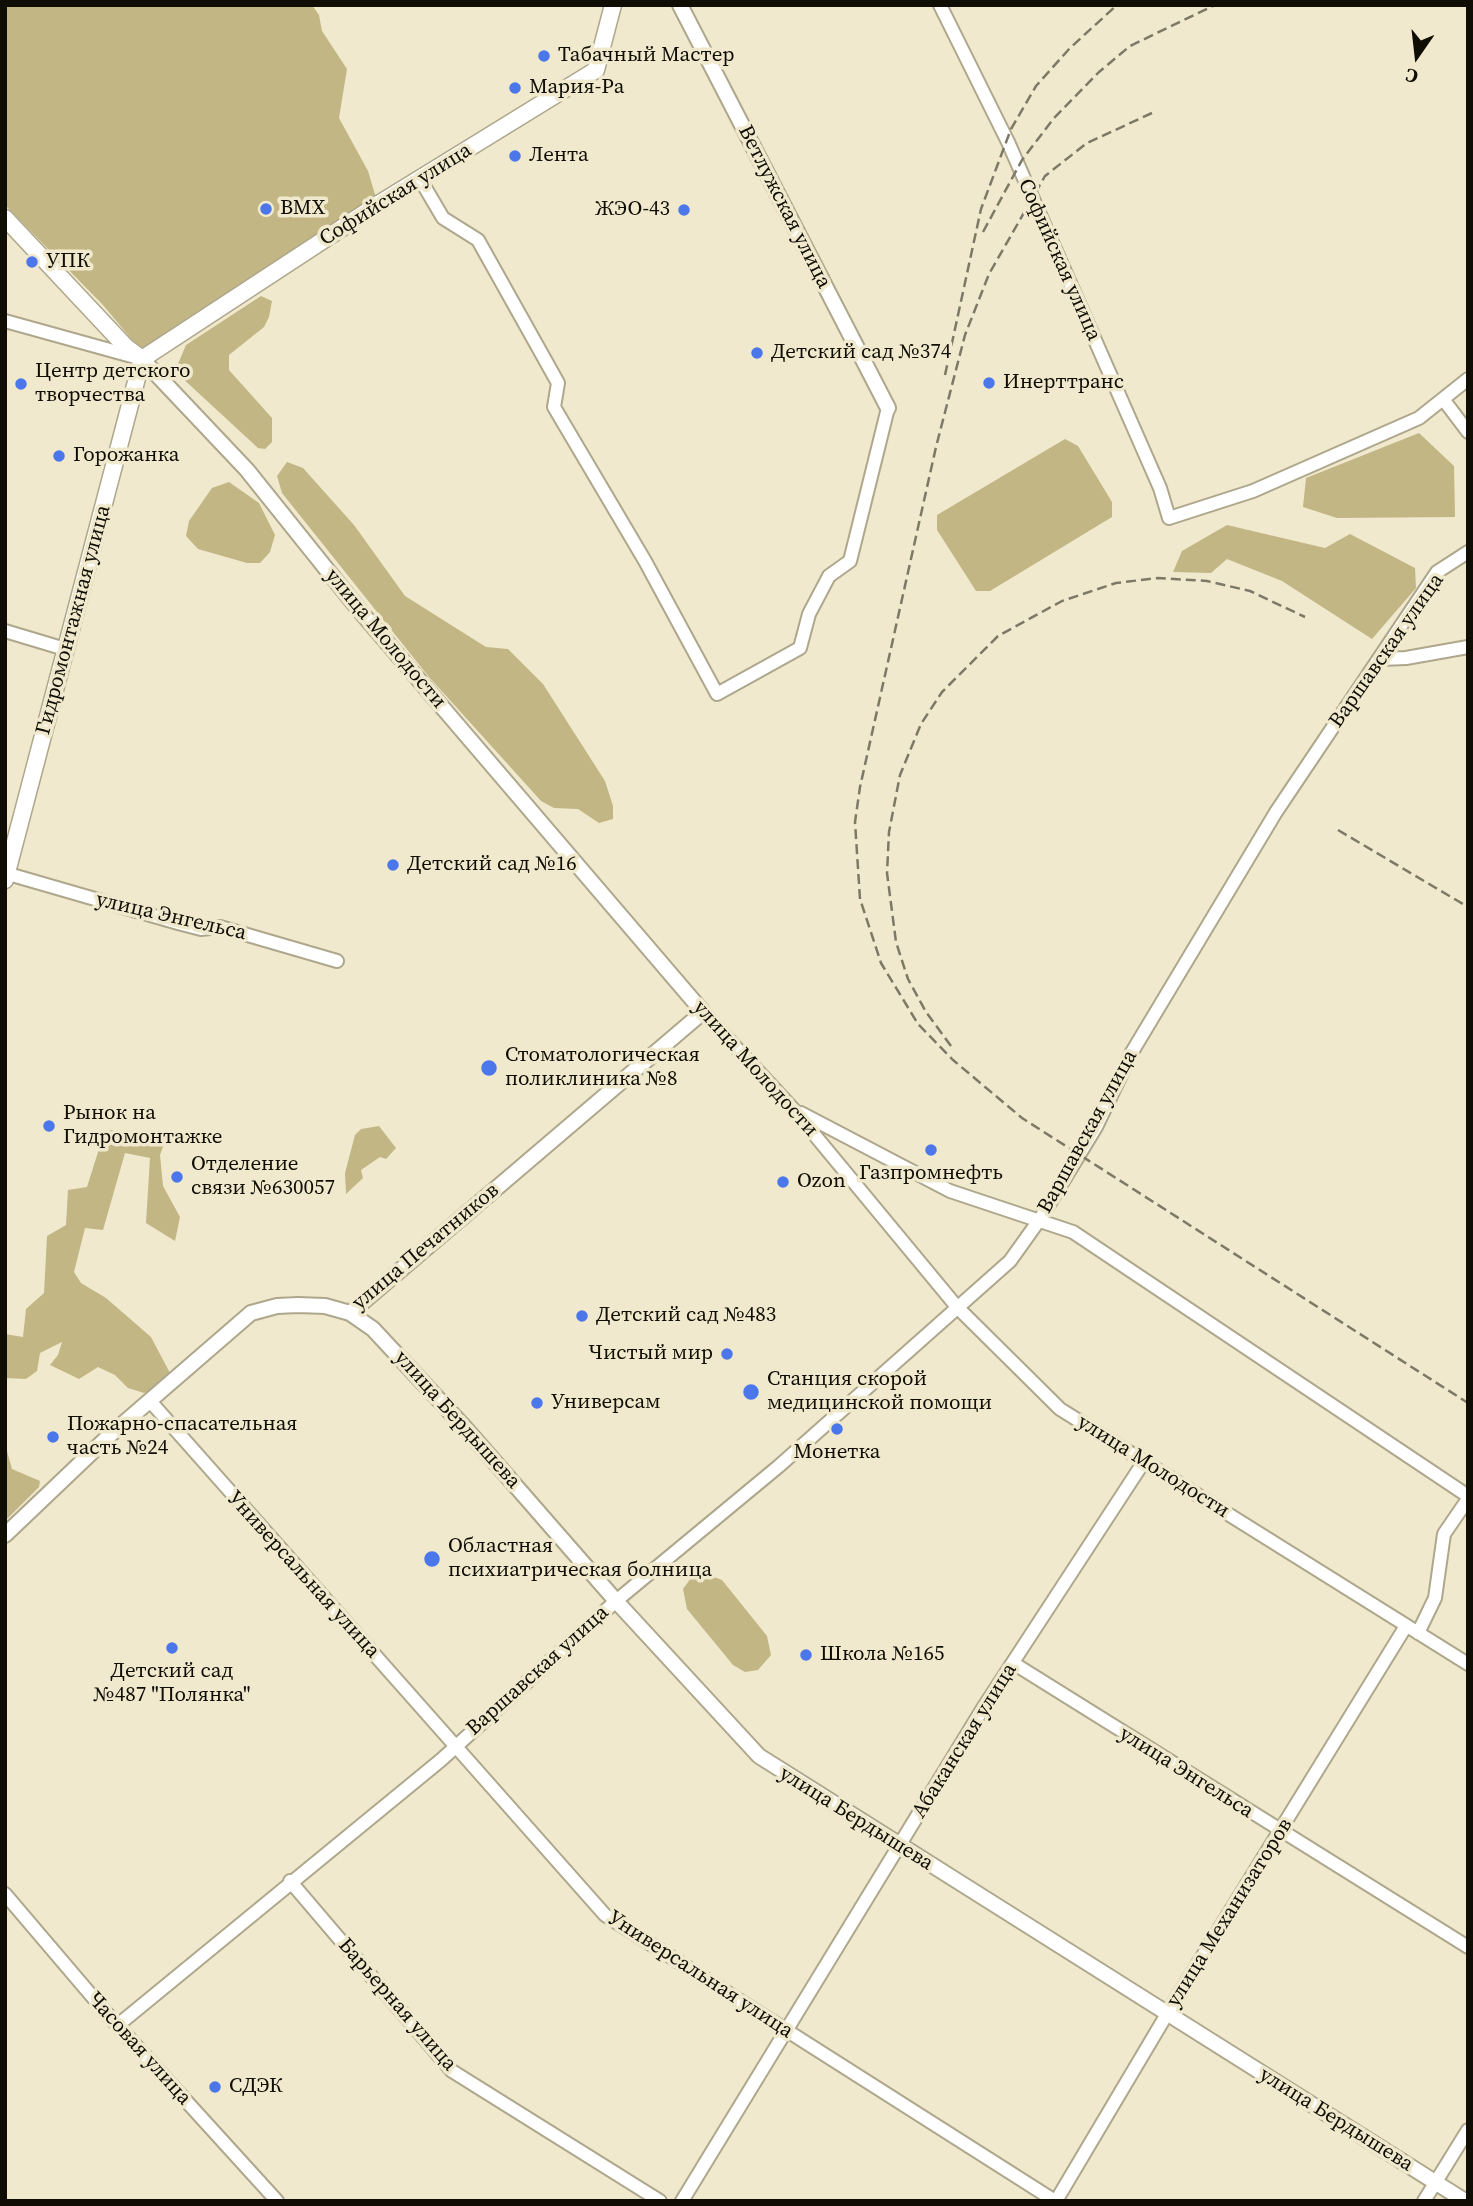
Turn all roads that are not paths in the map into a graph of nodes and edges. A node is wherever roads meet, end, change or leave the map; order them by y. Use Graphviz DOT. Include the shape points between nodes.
graph roads {
  1 [pos="613,5"];
  2 [pos="680,5"];
  3 [pos="940,5"];
  4 [pos="420,179"];
  5 [pos="5,218"];
  6 [pos="5,321"];
  7 [pos="142,359"];
  8 [pos="1468,379"];
  9 [pos="1443,399"];
  10 [pos="888,408"];
  11 [pos="1468,432"];
  12 [pos="1468,552"];
  13 [pos="5,631"];
  14 [pos="1468,647"];
  15 [pos="65,649"];
  16 [pos="1381,659"];
  17 [pos="6,876"];
  18 [pos="337,961"];
  19 [pos="703,1012"];
  20 [pos="794,1110"];
  21 [pos="1040,1219"];
  22 [pos="957,1307"];
  23 [pos="350,1312"];
  24 [pos="150,1401"];
  25 [pos="1143,1464"];
  26 [pos="1468,1497"];
  27 [pos="5,1535"];
  28 [pos="615,1601"];
  29 [pos="1412,1630"];
  30 [pos="1013,1663"];
  31 [pos="1468,1664"];
  32 [pos="456,1747"];
  33 [pos="1280,1832"];
  34 [pos="900,1847"];
  35 [pos="290,1881"];
  36 [pos="5,1894"];
  37 [pos="1468,1947"];
  38 [pos="1167,2014"];
  39 [pos="118,2025"];
  40 [pos="786,2032"];
  41 [pos="1468,2130"];
  42 [pos="1435,2183"];
  43 [pos="276,2201"];
  44 [pos="660,2201"];
  45 [pos="682,2201"];
  46 [pos="1056,2201"];
  47 [pos="1424,2201"];
  48 [pos="1465,2201"];
  1 -- 4 [label="main road, Софийская улица" via="596,71"];
  2 -- 10 [label="street, Ветлужская улица"];
  3 -- 9 [label="street, Софийская улица" via="1008,142 1160,488 1169,518 1253,491 1419,418"];
  4 -- 7 [label="main road, Софийская улица"];
  4 -- 10 [label="street" via="443,218 478,240 558,383 554,407 717,694 800,648 809,614 829,576 850,561"];
  5 -- 7 [label="main road"];
  6 -- 7 [label="street"];
  7 -- 15 [label="main road, Гидромонтажная улица"];
  7 -- 19 [label="street, улица Молодости" via="247,470 360,611"];
  8 -- 9 [label="street"];
  9 -- 11 [label="street"];
  12 -- 16 [label="street, Варшавская улица" via="1437,572"];
  13 -- 15 [label="street"];
  14 -- 16 [label="street"];
  15 -- 17 [label="main road, Гидромонтажная улица"];
  16 -- 21 [label="street, Варшавская улица" via="1270,823 1132,1052 1096,1127"];
  17 -- 18 [label="street, улица Энгельса" via="201,929 220,927"];
  19 -- 20 [label="street, улица Молодости"];
  19 -- 23 [label="street, улица Печатников"];
  20 -- 21 [label="street" via="950,1191"];
  20 -- 22 [label="street, улица Молодости"];
  21 -- 22 [label="street, Варшавская улица" via="1010,1261"];
  21 -- 26 [label="street" via="1073,1232"];
  22 -- 25 [label="street, улица Молодости" via="1060,1409"];
  22 -- 28 [label="street, Варшавская улица" via="769,1474"];
  23 -- 24 [label="street, улица Печатников" via="298,1305 251,1313"];
  23 -- 28 [label="street, улица Бердышева" via="373,1329 466,1429"];
  24 -- 27 [label="street, улица Печатников"];
  24 -- 32 [label="street, Универсальная улица"];
  25 -- 29 [label="street, улица Молодости"];
  25 -- 30 [label="street, Абаканская улица"];
  26 -- 29 [label="street, улица Механизаторов" via="1444,1534 1435,1598"];
  28 -- 32 [label="street, Варшавская улица"];
  28 -- 34 [label="street, улица Бердышева" via="759,1756"];
  29 -- 31 [label="street, улица Молодости"];
  29 -- 33 [label="street, улица Механизаторов"];
  30 -- 33 [label="street, улица Энгельса"];
  30 -- 34 [label="street, Абаканская улица"];
  32 -- 35 [label="street, Варшавская улица"];
  32 -- 40 [label="street, Универсальная улица" via="606,1915"];
  33 -- 37 [label="street, улица Энгельса"];
  33 -- 38 [label="street, улица Механизаторов"];
  34 -- 38 [label="street, улица Бердышева"];
  34 -- 40 [label="street, Абаканская улица"];
  35 -- 39 [label="street, Варшавская улица"];
  35 -- 44 [label="street, Барьерная улица" via="452,2071"];
  36 -- 39 [label="street, Часовая улица"];
  38 -- 42 [label="street, улица Бердышева"];
  38 -- 46 [label="street, улица Механизаторов"];
  39 -- 43 [label="street, Часовая улица"];
  40 -- 45 [label="street, Абаканская улица"];
  40 -- 46 [label="street, Универсальная улица"];
  41 -- 42 [label="street"];
  42 -- 47 [label="street"];
  42 -- 48 [label="street, улица Бердышева"];
}
